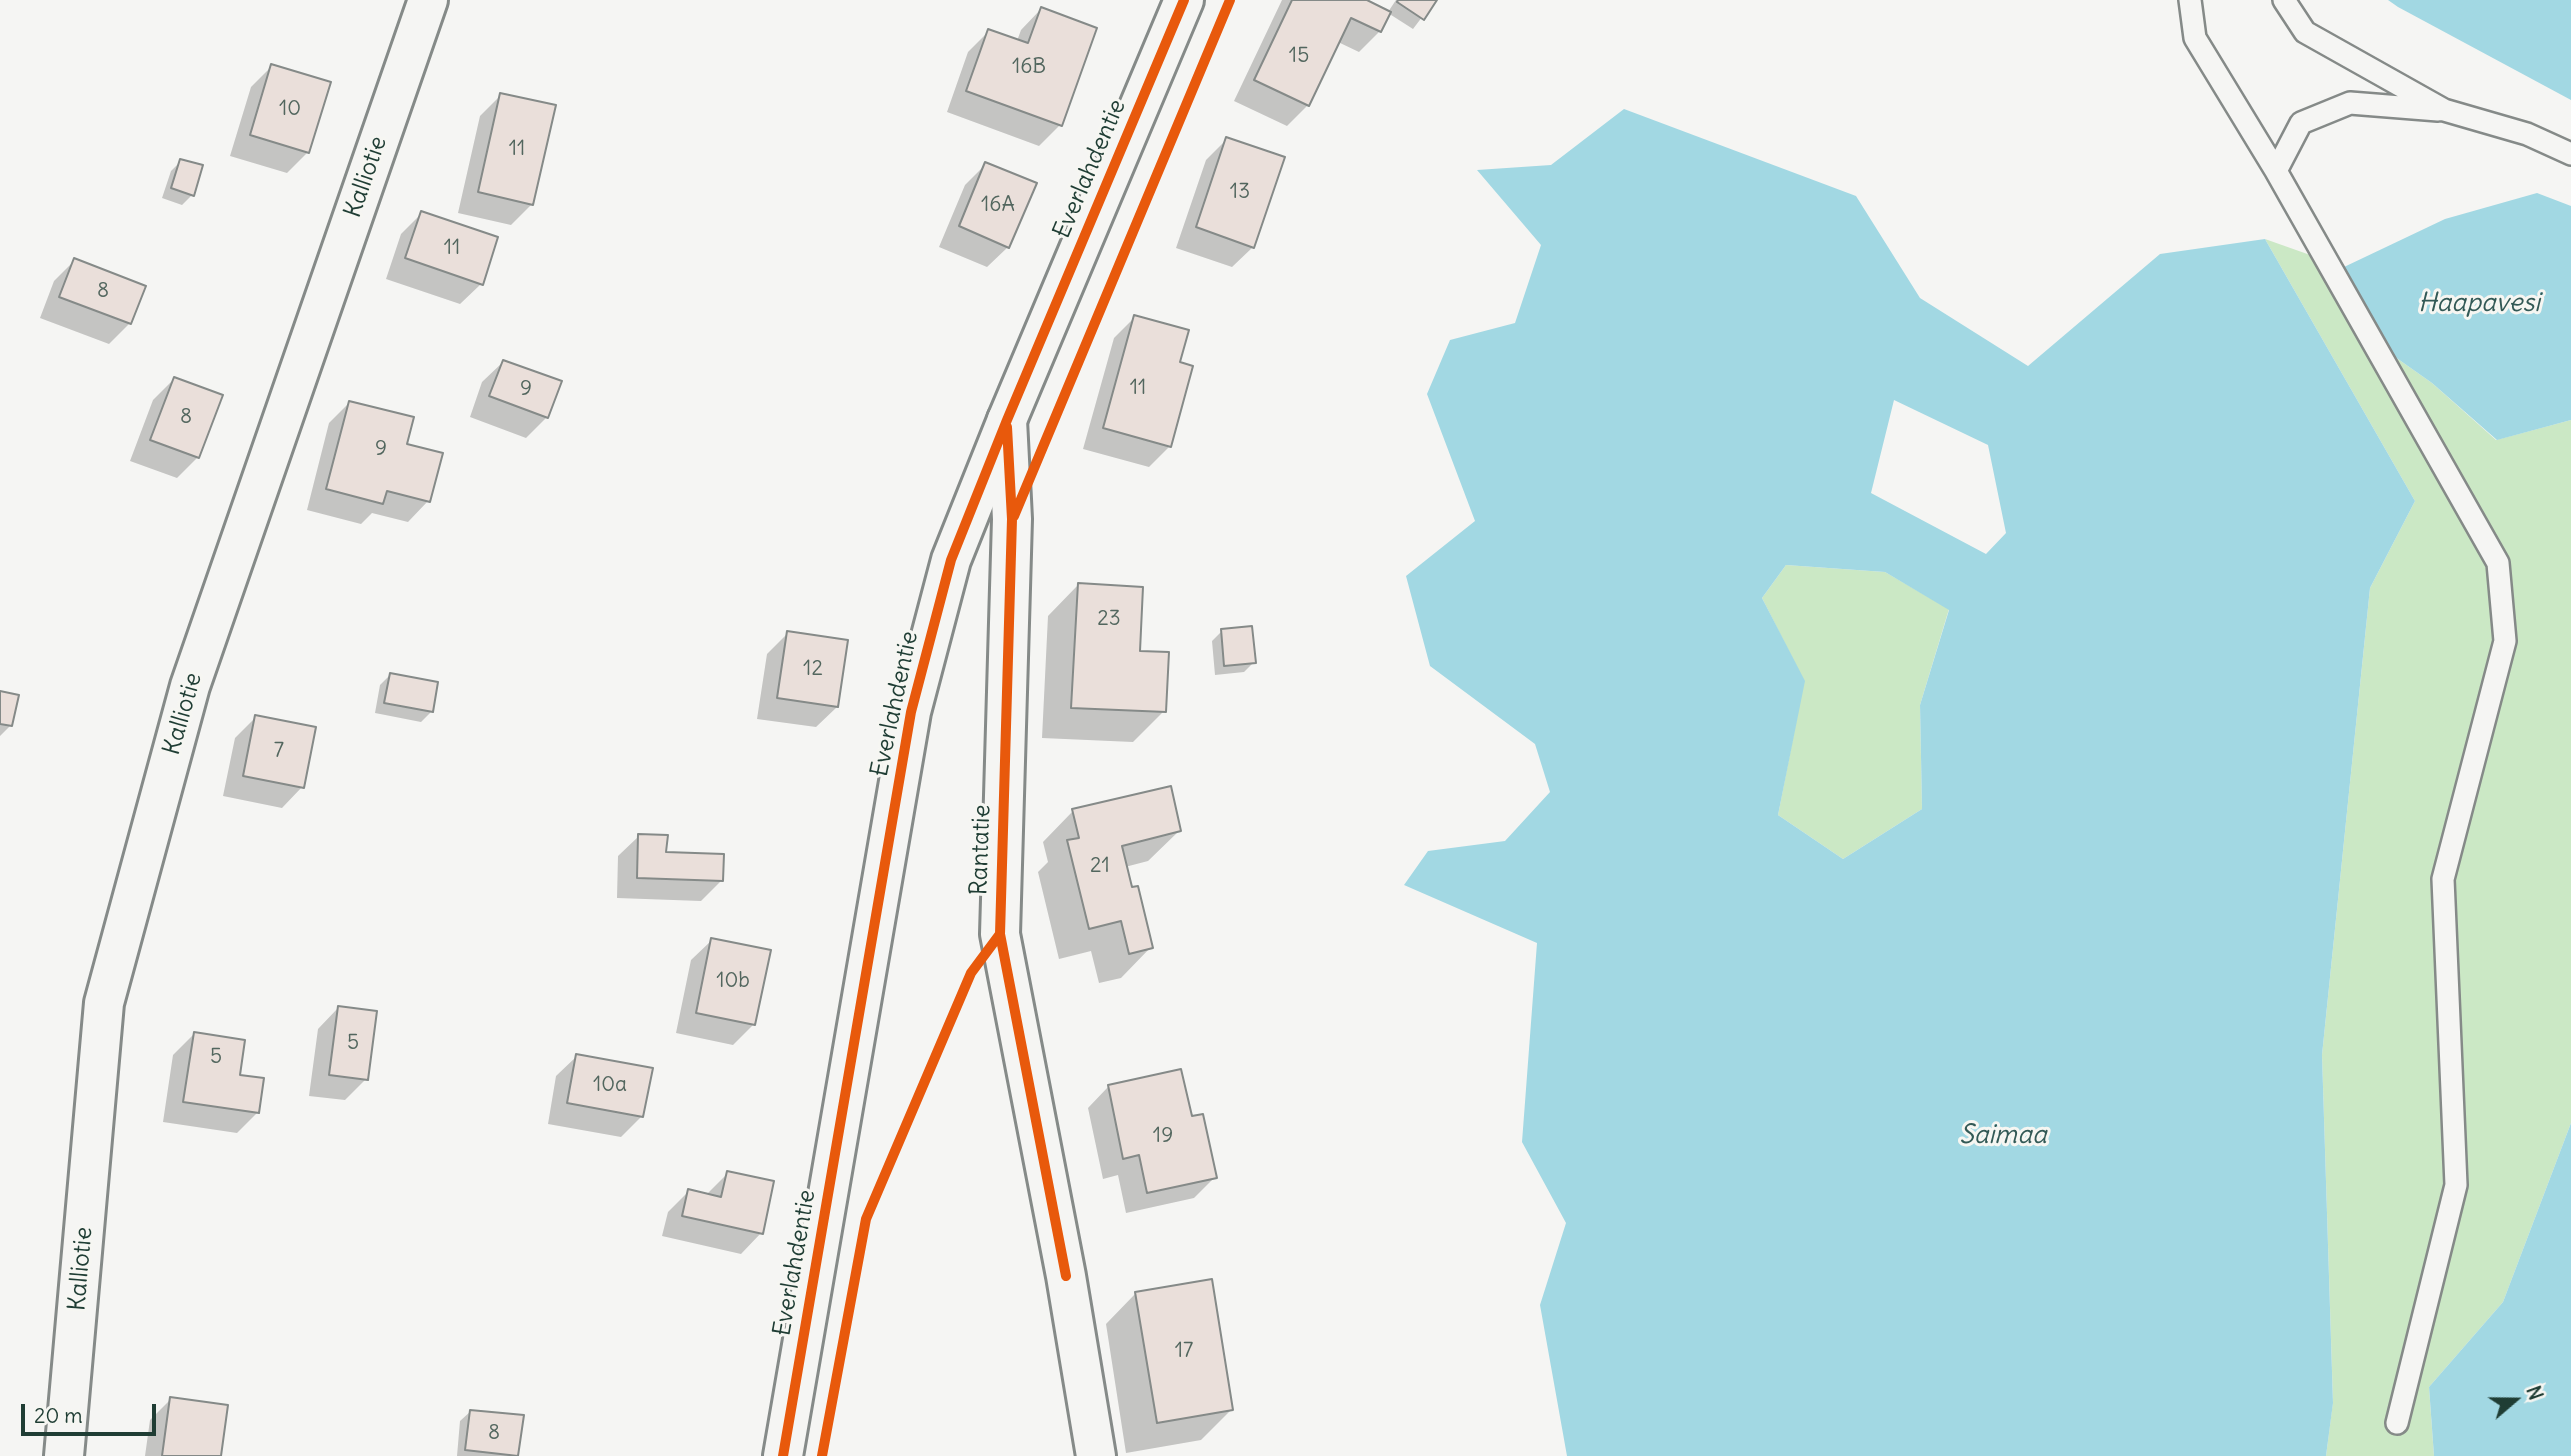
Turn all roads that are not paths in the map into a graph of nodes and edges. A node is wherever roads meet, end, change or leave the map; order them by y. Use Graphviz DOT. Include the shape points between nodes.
graph roads {
  1 [pos="428,0"];
  2 [pos="1184,0"];
  3 [pos="2190,0"];
  4 [pos="2284,0"];
  5 [pos="2444,110"];
  6 [pos="2571,154"];
  7 [pos="2276,171"];
  8 [pos="1007,420"];
  9 [pos="2397,1423"];
  10 [pos="64,1456"];
  11 [pos="783,1456"];
  12 [pos="1096,1456"];
  1 -- 10 [label="street, Kalliotie" via="190,685 104,1003"];
  2 -- 8 [label="street, Everlahdentie"];
  3 -- 7 [label="lane" via="2195,38"];
  4 -- 5 [label="lane" via="2305,32"];
  5 -- 6 [label="lane" via="2527,134"];
  5 -- 7 [label="lane" via="2350,103 2301,123"];
  7 -- 9 [label="lane" via="2498,563 2505,641 2443,879 2456,1185"];
  8 -- 11 [label="street, Everlahdentie" via="951,560 911,712"];
  8 -- 12 [label="street, Rantatie" via="1012,519 1000,934"];
}
